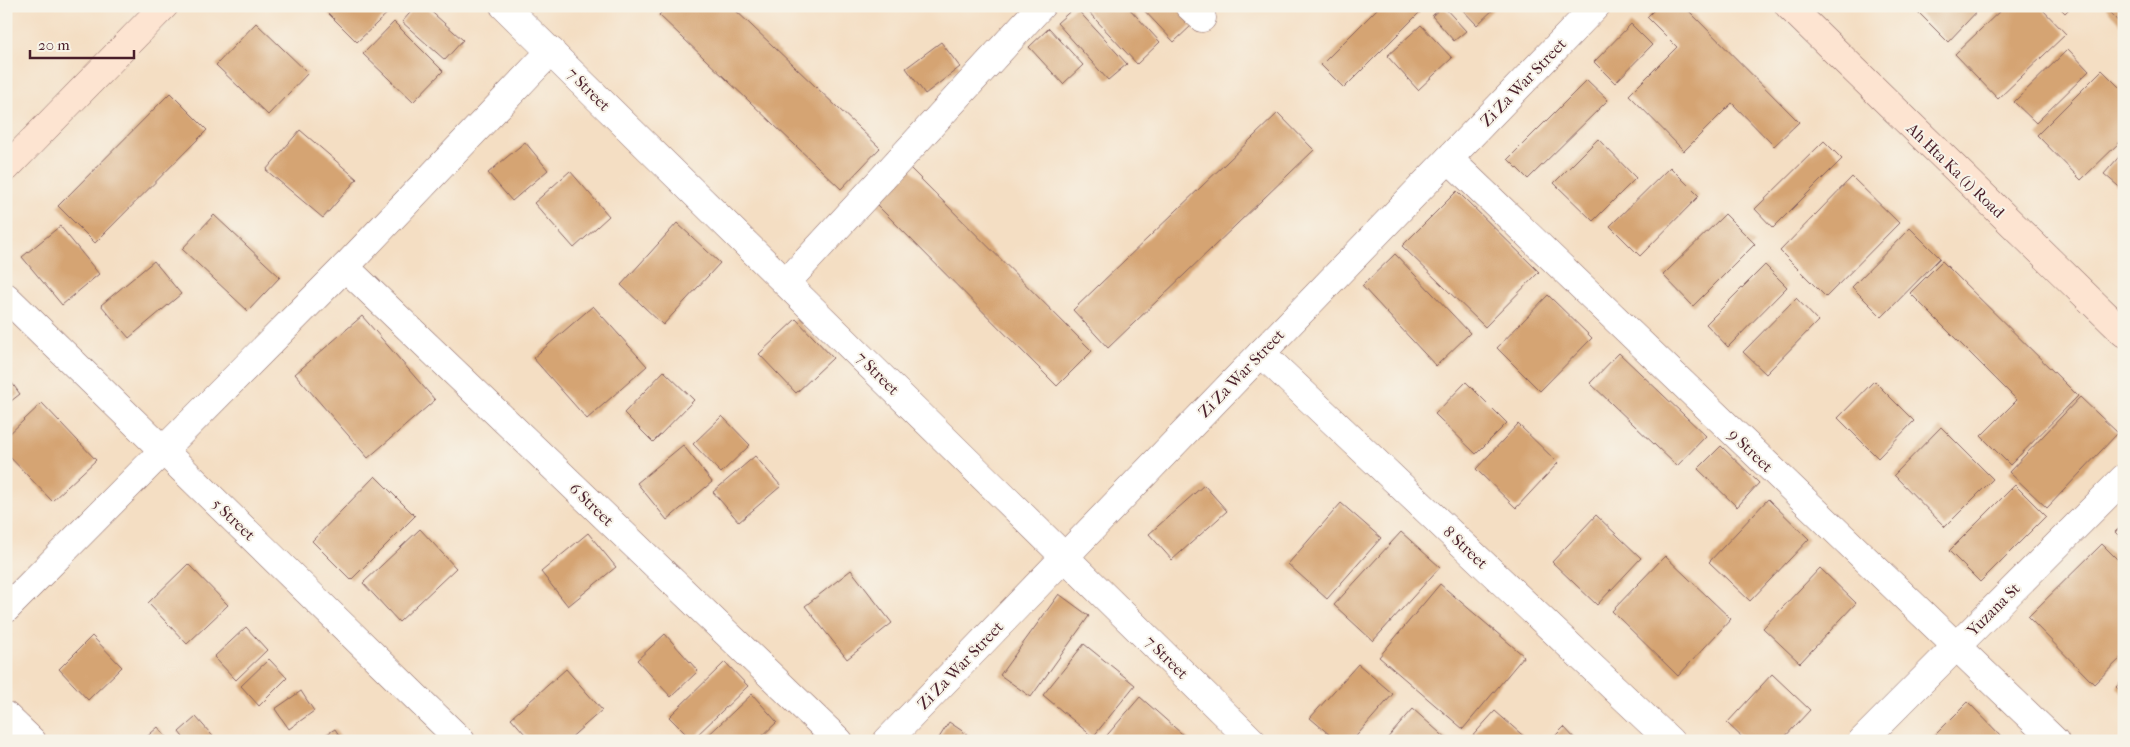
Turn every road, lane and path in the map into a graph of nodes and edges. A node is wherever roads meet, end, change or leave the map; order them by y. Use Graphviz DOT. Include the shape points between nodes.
graph roads {
  1 [pos="164,6"];
  2 [pos="504,6"];
  3 [pos="1041,6"];
  4 [pos="1596,6"];
  5 [pos="1789,6"];
  6 [pos="551,51"];
  7 [pos="1449,159"];
  8 [pos="6,168"];
  9 [pos="345,267"];
  10 [pos="786,283"];
  11 [pos="6,297"];
  12 [pos="2124,333"];
  13 [pos="1261,353"];
  14 [pos="164,450"];
  15 [pos="2124,478"];
  16 [pos="1064,557"];
  17 [pos="6,609"];
  18 [pos="1956,647"];
  19 [pos="6,716"];
  20 [pos="32,741"];
  21 [pos="461,741"];
  22 [pos="839,741"];
  23 [pos="887,741"];
  24 [pos="1252,741"];
  25 [pos="1670,741"];
  26 [pos="1862,741"];
  27 [pos="2055,741"];
  1 -- 8 [label="street"];
  2 -- 6 [label="street, 7 Street"];
  3 -- 10 [label="street"];
  4 -- 7 [label="street, Zi Za War Street"];
  5 -- 12 [label="street, Ah Hta Ka (1) Road"];
  6 -- 9 [label="street"];
  6 -- 10 [label="street, 7 Street"];
  7 -- 13 [label="street, Zi Za War Street"];
  7 -- 18 [label="street, 9 Street"];
  9 -- 14 [label="street"];
  9 -- 22 [label="street, 6 Street"];
  10 -- 16 [label="street, 7 Street"];
  11 -- 14 [label="street, 5 Street"];
  13 -- 16 [label="street, Zi Za War Street"];
  13 -- 25 [label="street, 8 Street"];
  14 -- 17 [label="street"];
  14 -- 21 [label="street, 5 Street"];
  15 -- 18 [label="street, Yuzana St"];
  16 -- 23 [label="street, Zi Za War Street"];
  16 -- 24 [label="street, 7 Street"];
  18 -- 26 [label="street, Yuzana St"];
  18 -- 27 [label="street, 9 Street"];
  19 -- 20 [label="street"];
}
